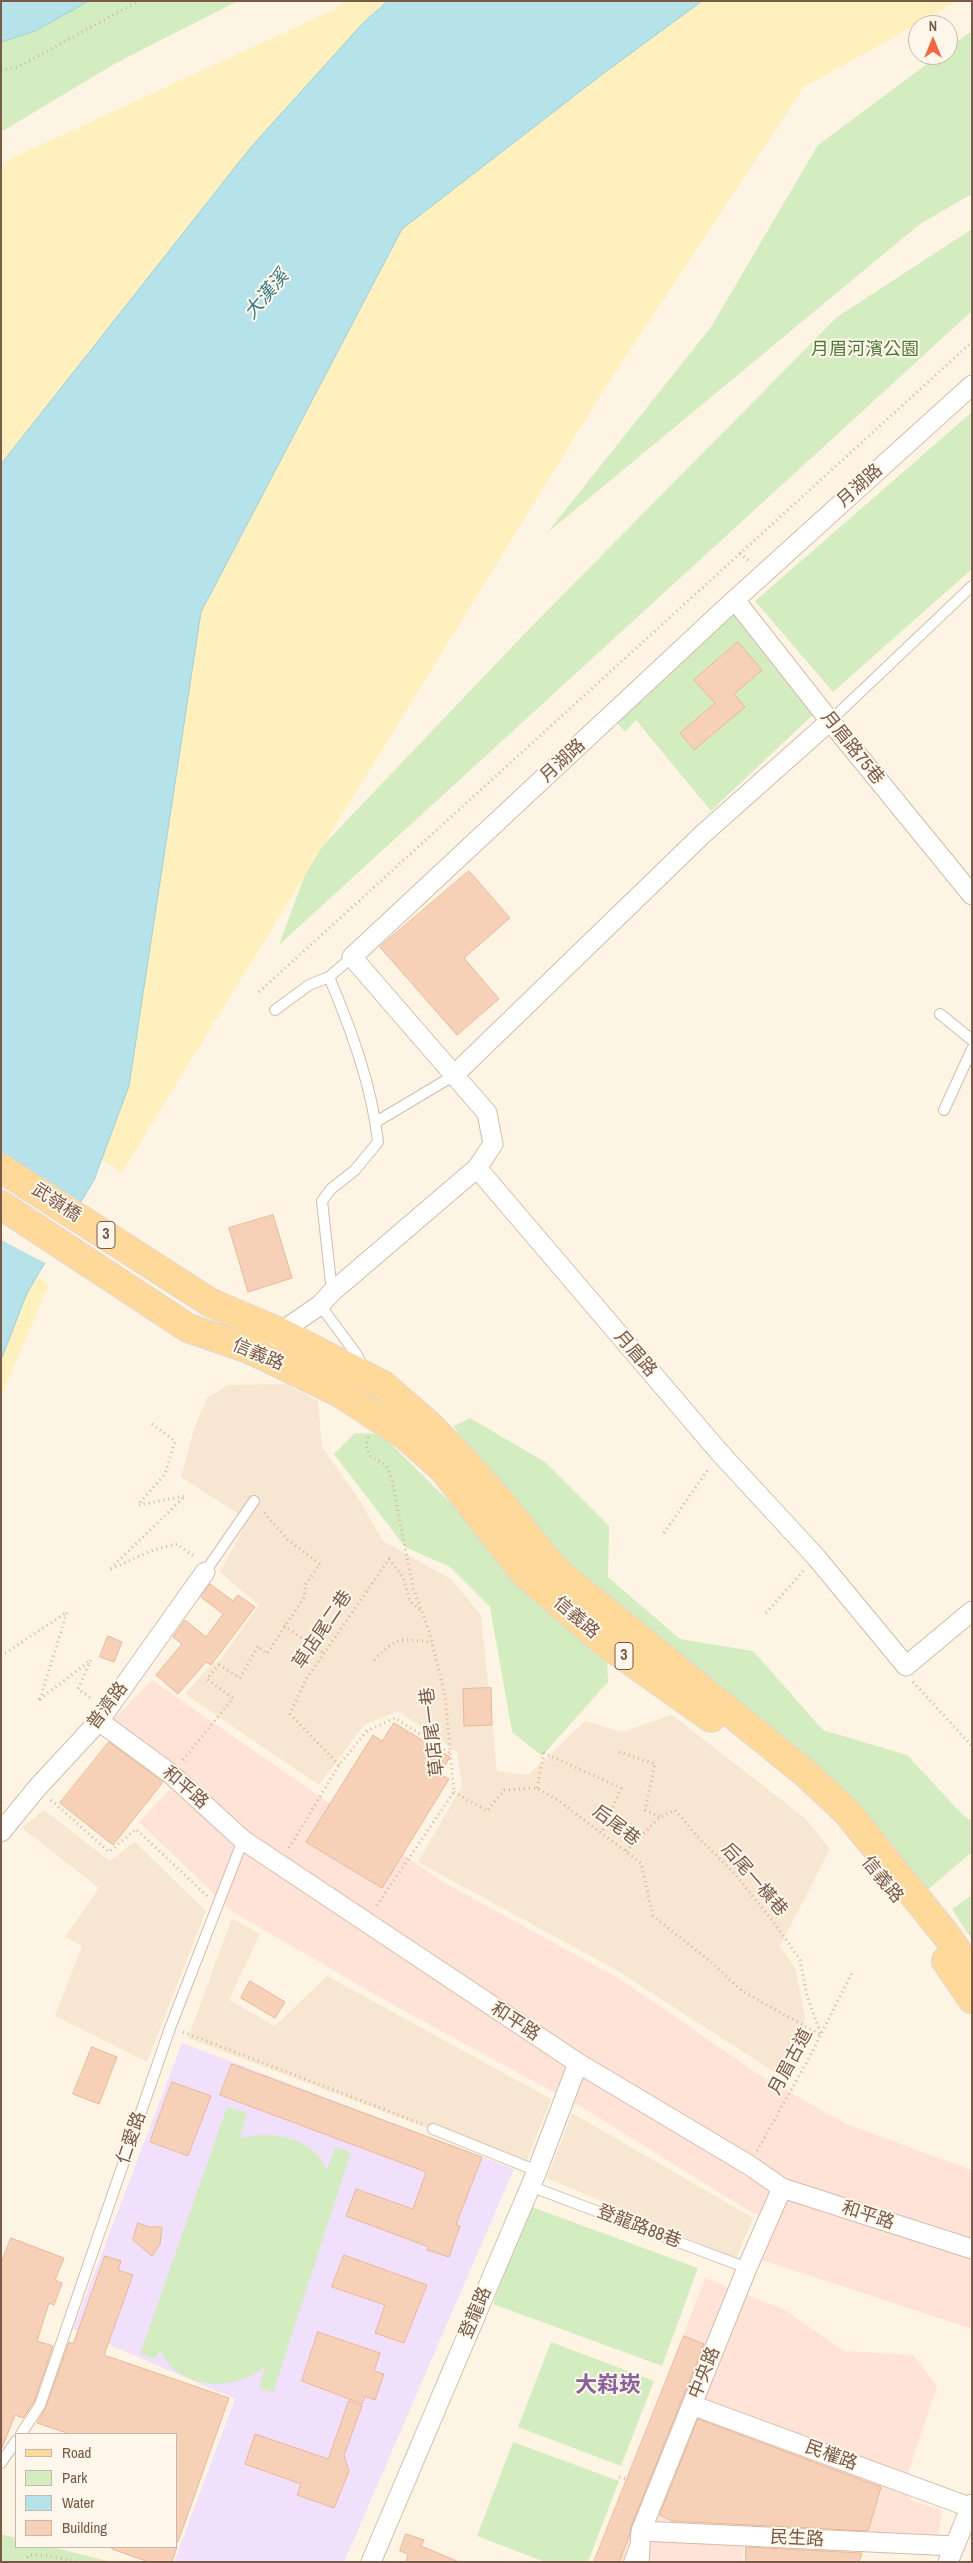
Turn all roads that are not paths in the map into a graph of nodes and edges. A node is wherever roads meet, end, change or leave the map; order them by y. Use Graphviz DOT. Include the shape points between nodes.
graph roads {
  1 [pos="972,385"];
  2 [pos="972,586"];
  3 [pos="735,600"];
  4 [pos="830,721"];
  5 [pos="972,895"];
  6 [pos="352,957"];
  7 [pos="329,977"];
  8 [pos="275,1010"];
  9 [pos="940,1014"];
  10 [pos="972,1040"];
  11 [pos="972,1049"];
  12 [pos="453,1076"];
  13 [pos="944,1110"];
  14 [pos="376,1122"];
  15 [pos="1,1168"];
  16 [pos="477,1168"];
  17 [pos="1,1205"];
  18 [pos="326,1298"];
  19 [pos="211,1303"];
  20 [pos="188,1328"];
  21 [pos="282,1333"];
  22 [pos="249,1349"];
  23 [pos="368,1378"];
  24 [pos="254,1501"];
  25 [pos="206,1570"];
  26 [pos="972,1611"];
  27 [pos="99,1721"];
  28 [pos="1,1832"];
  29 [pos="243,1840"];
  30 [pos="972,1973"];
  31 [pos="972,1999"];
  32 [pos="578,2063"];
  33 [pos="433,2129"];
  34 [pos="534,2178"];
  35 [pos="782,2188"];
  36 [pos="972,2249"];
  37 [pos="747,2268"];
  38 [pos="692,2405"];
  39 [pos="22,2433"];
  40 [pos="15,2443"];
  41 [pos="1,2464"];
  42 [pos="971,2507"];
  43 [pos="641,2532"];
  44 [pos="951,2554"];
  45 [pos="371,2562"];
  46 [pos="629,2562"];
  47 [pos="639,2562"];
  1 -- 3 [label="street, 月湖路"];
  2 -- 4 [label="lane"];
  3 -- 4 [label="street, 月眉路75巷"];
  3 -- 6 [label="street, 月湖路"];
  4 -- 5 [label="street, 月眉路75巷"];
  4 -- 12 [label="street" via="696,840"];
  6 -- 7 [label="lane"];
  6 -- 12 [label="street"];
  7 -- 8 [label="lane" via="309,986"];
  7 -- 14 [label="lane"];
  9 -- 10 [label="lane"];
  11 -- 13 [label="lane"];
  12 -- 14 [label="lane"];
  12 -- 16 [label="street" via="486,1113 493,1144"];
  14 -- 18 [label="lane" via="378,1142 355,1170 331,1189 322,1201"];
  15 -- 19 [label="main road, 武嶺橋 / 3"];
  16 -- 18 [label="street"];
  16 -- 26 [label="street, 月眉路" via="720,1453 816,1557 906,1666"];
  17 -- 20 [label="main road, 武嶺橋 / 3"];
  18 -- 21 [label="street"];
  18 -- 23 [label="lane"];
  19 -- 21 [label="main road, 信義路 / 3"];
  20 -- 22 [label="main road, 信義路 / 3"];
  21 -- 22 [label="street"];
  21 -- 23 [label="main road, 信義路 / 3"];
  22 -- 31 [label="main road, 信義路 / 3" via="340,1393 406,1436 444,1470 523,1572 604,1642 767,1759 830,1815 937,1948"];
  23 -- 30 [label="main road, 信義路 / 3" via="383,1385 404,1403 464,1461 556,1571 804,1772 847,1812 947,1936"];
  24 -- 25 [label="lane"];
  25 -- 27 [label="street, 普濟路"];
  27 -- 28 [label="street, 普濟路"];
  27 -- 29 [label="street, 和平路" via="171,1774"];
  29 -- 32 [label="street, 和平路"];
  29 -- 39 [label="lane, 仁愛路" via="170,2028 40,2405"];
  32 -- 34 [label="street, 登龍路"];
  32 -- 35 [label="street, 和平路" via="750,2164"];
  33 -- 34 [label="lane, 登龍路88巷"];
  34 -- 37 [label="lane, 登龍路88巷"];
  34 -- 45 [label="street, 登龍路"];
  35 -- 36 [label="street, 和平路"];
  35 -- 37 [label="street, 中央路"];
  37 -- 38 [label="street, 中央路"];
  38 -- 42 [label="street, 民權路"];
  38 -- 43 [label="street, 中央路"];
  40 -- 41 [label="lane"];
  42 -- 44 [label="street"];
  43 -- 44 [label="street, 民生路"];
  43 -- 46 [label="lane"];
  43 -- 47 [label="street, 中央路"];
}
